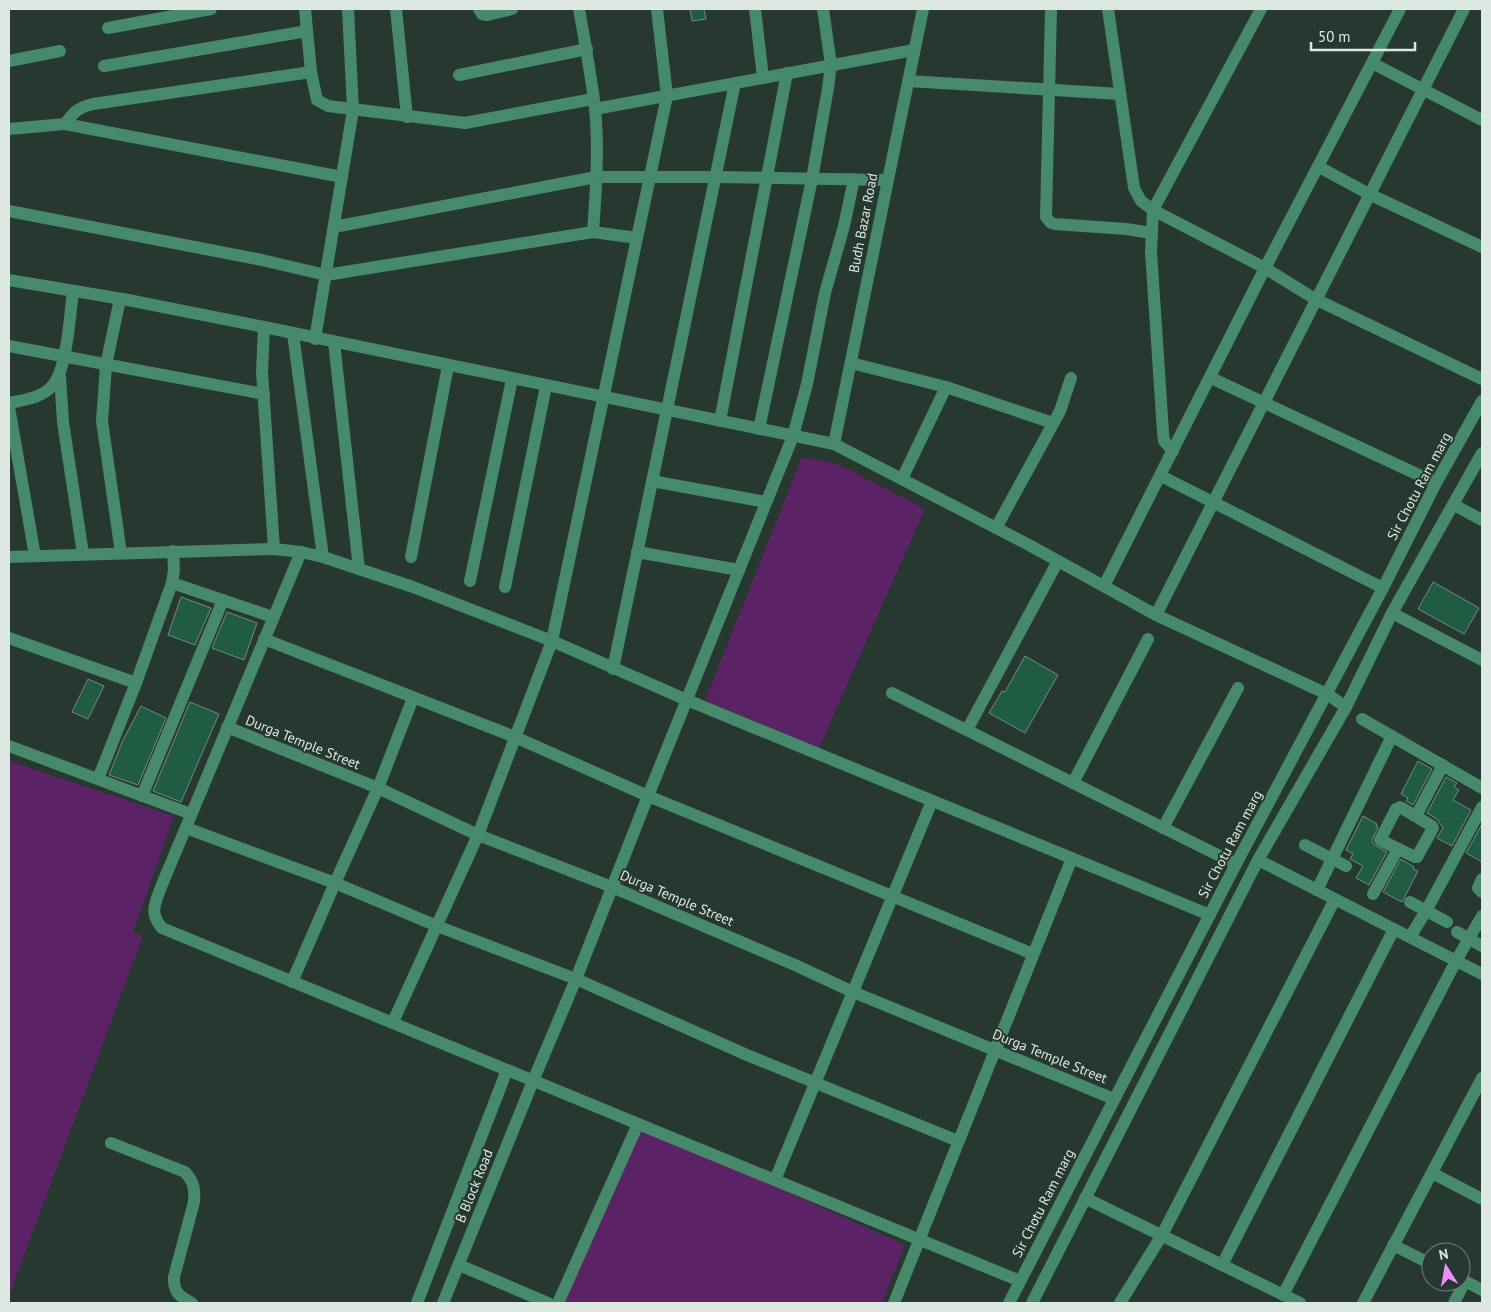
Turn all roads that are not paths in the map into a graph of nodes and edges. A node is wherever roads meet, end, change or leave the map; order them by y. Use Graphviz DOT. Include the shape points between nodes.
graph roads {
  1 [pos="212,9"];
  2 [pos="305,9"];
  3 [pos="348,9"];
  4 [pos="396,9"];
  5 [pos="479,9"];
  6 [pos="512,9"];
  7 [pos="579,9"];
  8 [pos="657,9"];
  9 [pos="755,9"];
  10 [pos="823,9"];
  11 [pos="923,9"];
  12 [pos="1051,9"];
  13 [pos="1108,9"];
  14 [pos="1261,9"];
  15 [pos="1400,9"];
  16 [pos="1464,9"];
  17 [pos="108,28"];
  18 [pos="307,31"];
  19 [pos="587,49"];
  20 [pos="914,50"];
  21 [pos="60,51"];
  22 [pos="9,61"];
  23 [pos="1372,63"];
  24 [pos="831,65"];
  25 [pos="104,66"];
  26 [pos="311,72"];
  27 [pos="787,73"];
  28 [pos="459,75"];
  29 [pos="763,78"];
  30 [pos="908,81"];
  31 [pos="736,83"];
  32 [pos="1422,90"];
  33 [pos="1048,91"];
  34 [pos="1120,94"];
  35 [pos="667,96"];
  36 [pos="594,104"];
  37 [pos="353,110"];
  38 [pos="407,117"];
  39 [pos="1482,120"];
  40 [pos="65,124"];
  41 [pos="9,128"];
  42 [pos="1319,167"];
  43 [pos="342,177"];
  44 [pos="596,177"];
  45 [pos="649,177"];
  46 [pos="716,177"];
  47 [pos="767,178"];
  48 [pos="812,179"];
  49 [pos="854,180"];
  50 [pos="888,180"];
  51 [pos="1369,194"];
  52 [pos="1153,210"];
  53 [pos="9,211"];
  54 [pos="334,227"];
  55 [pos="594,232"];
  56 [pos="1151,233"];
  57 [pos="637,238"];
  58 [pos="1482,247"];
  59 [pos="1265,268"];
  60 [pos="326,275"];
  61 [pos="9,280"];
  62 [pos="73,291"];
  63 [pos="120,299"];
  64 [pos="1315,299"];
  65 [pos="264,327"];
  66 [pos="293,334"];
  67 [pos="315,338"];
  68 [pos="334,342"];
  69 [pos="9,346"];
  70 [pos="64,357"];
  71 [pos="850,363"];
  72 [pos="106,365"];
  73 [pos="448,366"];
  74 [pos="60,376"];
  75 [pos="1070,378"];
  76 [pos="1211,378"];
  77 [pos="512,379"];
  78 [pos="1482,379"];
  79 [pos="546,386"];
  80 [pos="946,387"];
  81 [pos="264,394"];
  82 [pos="604,398"];
  83 [pos="1482,401"];
  84 [pos="1263,402"];
  85 [pos="9,405"];
  86 [pos="666,410"];
  87 [pos="720,421"];
  88 [pos="1053,423"];
  89 [pos="759,429"];
  90 [pos="793,436"];
  91 [pos="834,444"];
  92 [pos="1173,451"];
  93 [pos="1482,453"];
  94 [pos="1161,476"];
  95 [pos="902,479"];
  96 [pos="652,480"];
  97 [pos="1436,483"];
  98 [pos="766,502"];
  99 [pos="1212,503"];
  100 [pos="1454,505"];
  101 [pos="1482,520"];
  102 [pos="996,528"];
  103 [pos="274,549"];
  104 [pos="173,551"];
  105 [pos="301,552"];
  106 [pos="637,552"];
  107 [pos="121,553"];
  108 [pos="83,554"];
  109 [pos="35,556"];
  110 [pos="9,557"];
  111 [pos="323,557"];
  112 [pos="412,558"];
  113 [pos="1058,561"];
  114 [pos="359,569"];
  115 [pos="739,570"];
  116 [pos="470,581"];
  117 [pos="172,583"];
  118 [pos="1104,586"];
  119 [pos="505,587"];
  120 [pos="1383,588"];
  121 [pos="223,600"];
  122 [pos="1392,613"];
  123 [pos="1156,615"];
  124 [pos="273,617"];
  125 [pos="9,638"];
  126 [pos="264,638"];
  127 [pos="1148,640"];
  128 [pos="552,641"];
  129 [pos="1482,660"];
  130 [pos="614,669"];
  131 [pos="136,683"];
  132 [pos="1238,688"];
  133 [pos="892,692"];
  134 [pos="1327,694"];
  135 [pos="413,698"];
  136 [pos="687,700"];
  137 [pos="1346,707"];
  138 [pos="1362,719"];
  139 [pos="227,727"];
  140 [pos="967,730"];
  141 [pos="1392,736"];
  142 [pos="514,737"];
  143 [pos="9,746"];
  144 [pos="1443,765"];
  145 [pos="98,779"];
  146 [pos="1073,783"];
  147 [pos="378,788"];
  148 [pos="1482,788"];
  149 [pos="142,796"];
  150 [pos="648,796"];
  151 [pos="932,801"];
  152 [pos="1482,807"];
  153 [pos="191,814"];
  154 [pos="1416,816"];
  155 [pos="186,828"];
  156 [pos="1163,828"];
  157 [pos="478,835"];
  158 [pos="1305,845"];
  159 [pos="1398,849"];
  160 [pos="1072,858"];
  161 [pos="1332,859"];
  162 [pos="1258,860"];
  163 [pos="1236,864"];
  164 [pos="1346,866"];
  165 [pos="1482,879"];
  166 [pos="335,883"];
  167 [pos="612,887"];
  168 [pos="1317,890"];
  169 [pos="1482,892"];
  170 [pos="1373,894"];
  171 [pos="892,896"];
  172 [pos="1335,899"];
  173 [pos="1410,902"];
  174 [pos="1426,911"];
  175 [pos="1210,915"];
  176 [pos="1482,916"];
  177 [pos="1447,922"];
  178 [pos="437,926"];
  179 [pos="1394,929"];
  180 [pos="1457,932"];
  181 [pos="1410,938"];
  182 [pos="1469,939"];
  183 [pos="1482,946"];
  184 [pos="1033,954"];
  185 [pos="1456,961"];
  186 [pos="1482,974"];
  187 [pos="576,979"];
  188 [pos="292,982"];
  189 [pos="853,992"];
  190 [pos="393,1022"];
  191 [pos="995,1050"];
  192 [pos="507,1070"];
  193 [pos="1482,1078"];
  194 [pos="533,1081"];
  195 [pos="815,1083"];
  196 [pos="1114,1099"];
  197 [pos="638,1124"];
  198 [pos="958,1141"];
  199 [pos="111,1143"];
  200 [pos="1432,1173"];
  201 [pos="775,1180"];
  202 [pos="1085,1198"];
  203 [pos="1482,1199"];
  204 [pos="1162,1235"];
  205 [pos="919,1239"];
  206 [pos="1394,1245"];
  207 [pos="1421,1259"];
  208 [pos="459,1265"];
  209 [pos="1222,1265"];
  210 [pos="1020,1280"];
  211 [pos="1283,1295"];
  212 [pos="192,1303"];
  213 [pos="416,1303"];
  214 [pos="444,1303"];
  215 [pos="548,1303"];
  216 [pos="558,1303"];
  217 [pos="894,1303"];
  218 [pos="1009,1303"];
  219 [pos="1032,1303"];
  220 [pos="1120,1303"];
  221 [pos="1300,1303"];
  222 [pos="1363,1303"];
  1 -- 17 [label="street"];
  2 -- 18 [label="street"];
  3 -- 37 [label="street"];
  4 -- 38 [label="street"];
  5 -- 6 [label="street" via="487,15"];
  7 -- 19 [label="street"];
  8 -- 35 [label="street"];
  9 -- 29 [label="street"];
  10 -- 24 [label="street"];
  11 -- 20 [label="street, Budh Bazar Road"];
  12 -- 33 [label="street"];
  13 -- 34 [label="street"];
  14 -- 52 [label="street"];
  15 -- 23 [label="street"];
  16 -- 32 [label="street"];
  18 -- 25 [label="street"];
  18 -- 26 [label="street"];
  19 -- 28 [label="street"];
  19 -- 36 [label="street"];
  20 -- 24 [label="street"];
  20 -- 30 [label="street, Budh Bazar Road"];
  21 -- 22 [label="street"];
  23 -- 32 [label="street"];
  23 -- 42 [label="street"];
  24 -- 27 [label="street"];
  24 -- 48 [label="street"];
  26 -- 37 [label="street" via="317,100 328,106"];
  26 -- 40 [label="street" via="93,104 80,107"];
  27 -- 29 [label="street"];
  27 -- 47 [label="street"];
  29 -- 31 [label="street"];
  30 -- 33 [label="street"];
  30 -- 50 [label="street, Budh Bazar Road"];
  31 -- 35 [label="street"];
  31 -- 46 [label="street"];
  32 -- 39 [label="street"];
  32 -- 51 [label="street"];
  33 -- 34 [label="street"];
  33 -- 56 [label="street" via="1045,213 1048,220 1055,224"];
  34 -- 52 [label="street" via="1136,194"];
  35 -- 36 [label="street"];
  35 -- 45 [label="street"];
  36 -- 38 [label="street" via="465,123"];
  36 -- 44 [label="street"];
  37 -- 38 [label="street"];
  37 -- 43 [label="street"];
  40 -- 41 [label="street"];
  40 -- 43 [label="street"];
  42 -- 51 [label="street"];
  42 -- 59 [label="street"];
  43 -- 54 [label="street"];
  44 -- 45 [label="street"];
  44 -- 54 [label="street"];
  44 -- 55 [label="street"];
  45 -- 46 [label="street"];
  45 -- 57 [label="street"];
  46 -- 47 [label="street"];
  46 -- 86 [label="street"];
  47 -- 48 [label="street"];
  47 -- 87 [label="street"];
  48 -- 49 [label="street"];
  48 -- 89 [label="street"];
  49 -- 50 [label="street"];
  49 -- 90 [label="street, B Block Road"];
  50 -- 71 [label="street, Budh Bazar Road"];
  51 -- 58 [label="street"];
  51 -- 64 [label="street"];
  52 -- 56 [label="street"];
  52 -- 59 [label="street"];
  53 -- 60 [label="street"];
  54 -- 60 [label="street"];
  55 -- 57 [label="street"];
  55 -- 60 [label="street"];
  56 -- 92 [label="street" via="1163,432 1164,441"];
  57 -- 82 [label="street"];
  59 -- 64 [label="street"];
  59 -- 76 [label="street"];
  60 -- 67 [label="street"];
  61 -- 62 [label="street"];
  62 -- 63 [label="street"];
  62 -- 70 [label="street"];
  63 -- 65 [label="street"];
  63 -- 72 [label="street"];
  64 -- 78 [label="street"];
  64 -- 84 [label="street"];
  65 -- 66 [label="street"];
  65 -- 81 [label="street"];
  66 -- 67 [label="street"];
  66 -- 111 [label="street"];
  67 -- 68 [label="street"];
  68 -- 73 [label="street"];
  68 -- 114 [label="street"];
  69 -- 70 [label="street"];
  70 -- 72 [label="street"];
  70 -- 74 [label="street"];
  71 -- 80 [label="street"];
  71 -- 91 [label="street, Budh Bazar Road"];
  72 -- 81 [label="street"];
  72 -- 107 [label="street" via="102,420"];
  73 -- 77 [label="street"];
  73 -- 112 [label="street"];
  74 -- 85 [label="street" via="52,388 31,399"];
  74 -- 108 [label="street" via="63,422"];
  75 -- 88 [label="street"];
  76 -- 84 [label="street"];
  76 -- 92 [label="street"];
  77 -- 79 [label="street"];
  77 -- 116 [label="street"];
  79 -- 82 [label="street"];
  79 -- 119 [label="street"];
  80 -- 88 [label="street"];
  80 -- 95 [label="street"];
  81 -- 103 [label="street"];
  82 -- 86 [label="street"];
  82 -- 128 [label="street"];
  83 -- 97 [label="street, Sir Chotu Ram marg"];
  84 -- 97 [label="street"];
  84 -- 99 [label="street"];
  85 -- 109 [label="street"];
  86 -- 87 [label="street"];
  86 -- 96 [label="street"];
  87 -- 89 [label="street"];
  88 -- 102 [label="street"];
  89 -- 90 [label="street"];
  90 -- 91 [label="street"];
  90 -- 98 [label="street, B Block Road"];
  91 -- 95 [label="street"];
  92 -- 94 [label="street"];
  93 -- 100 [label="street"];
  94 -- 99 [label="street"];
  94 -- 118 [label="street"];
  95 -- 102 [label="street"];
  96 -- 98 [label="street"];
  96 -- 106 [label="street"];
  97 -- 120 [label="street, Sir Chotu Ram marg"];
  98 -- 115 [label="street, B Block Road"];
  99 -- 120 [label="street"];
  99 -- 123 [label="street"];
  100 -- 101 [label="street"];
  100 -- 122 [label="street"];
  102 -- 113 [label="street"];
  103 -- 104 [label="street"];
  103 -- 105 [label="street"];
  104 -- 107 [label="street"];
  104 -- 117 [label="street"];
  105 -- 111 [label="street"];
  105 -- 124 [label="street"];
  106 -- 115 [label="street"];
  106 -- 130 [label="street"];
  107 -- 108 [label="street"];
  108 -- 109 [label="street"];
  109 -- 110 [label="street"];
  111 -- 114 [label="street"];
  113 -- 118 [label="street"];
  113 -- 140 [label="street"];
  114 -- 128 [label="street"];
  115 -- 136 [label="street, B Block Road"];
  117 -- 121 [label="street"];
  117 -- 131 [label="street"];
  118 -- 123 [label="street"];
  120 -- 134 [label="street, Sir Chotu Ram marg"];
  121 -- 124 [label="street"];
  121 -- 149 [label="street"];
  122 -- 129 [label="street"];
  122 -- 137 [label="street"];
  123 -- 134 [label="street"];
  124 -- 126 [label="street"];
  125 -- 131 [label="street"];
  126 -- 135 [label="street"];
  126 -- 139 [label="street"];
  127 -- 146 [label="street"];
  128 -- 130 [label="street"];
  128 -- 142 [label="street"];
  130 -- 136 [label="street"];
  131 -- 145 [label="street"];
  132 -- 156 [label="street"];
  133 -- 140 [label="street"];
  134 -- 137 [label="street"];
  134 -- 163 [label="street, Sir Chotu Ram marg"];
  135 -- 142 [label="street"];
  135 -- 147 [label="street"];
  136 -- 150 [label="street, B Block Road"];
  136 -- 151 [label="street"];
  137 -- 162 [label="street"];
  138 -- 141 [label="street"];
  139 -- 147 [label="street, Durga Temple Street"];
  139 -- 153 [label="street"];
  140 -- 146 [label="street"];
  141 -- 144 [label="street"];
  141 -- 161 [label="street"];
  142 -- 150 [label="street"];
  142 -- 157 [label="street"];
  143 -- 145 [label="street"];
  144 -- 148 [label="street"];
  144 -- 154 [label="street"];
  145 -- 149 [label="street"];
  146 -- 156 [label="street"];
  147 -- 157 [label="street, Durga Temple Street"];
  147 -- 166 [label="street"];
  149 -- 153 [label="street"];
  150 -- 167 [label="street, B Block Road"];
  150 -- 171 [label="street"];
  151 -- 160 [label="street"];
  151 -- 171 [label="street"];
  152 -- 174 [label="street"];
  153 -- 155 [label="street"];
  154 -- 159 [label="street" via="1431,824 1432,828 1422,848 1415,857"];
  154 -- 159 [label="street" via="1400,807 1396,809 1380,840"];
  155 -- 166 [label="street"];
  155 -- 188 [label="street" via="160,887 153,913 156,921 162,928"];
  156 -- 163 [label="street"];
  157 -- 167 [label="street, Durga Temple Street"];
  157 -- 178 [label="street"];
  158 -- 161 [label="street"];
  159 -- 170 [label="street"];
  160 -- 175 [label="street"];
  160 -- 184 [label="street"];
  161 -- 164 [label="street"];
  161 -- 168 [label="street"];
  162 -- 168 [label="street"];
  162 -- 202 [label="street"];
  163 -- 175 [label="street, Sir Chotu Ram marg"];
  165 -- 169 [label="street" via="1478,888"];
  166 -- 178 [label="street"];
  166 -- 188 [label="street"];
  167 -- 187 [label="street, B Block Road"];
  167 -- 189 [label="street, Durga Temple Street"];
  168 -- 172 [label="street"];
  171 -- 184 [label="street"];
  171 -- 189 [label="street"];
  172 -- 179 [label="street"];
  172 -- 204 [label="street"];
  173 -- 174 [label="street"];
  174 -- 177 [label="street"];
  174 -- 181 [label="street"];
  175 -- 196 [label="street, Sir Chotu Ram marg"];
  176 -- 182 [label="street"];
  178 -- 187 [label="street"];
  178 -- 190 [label="street"];
  179 -- 181 [label="street"];
  179 -- 209 [label="street"];
  180 -- 182 [label="street"];
  181 -- 185 [label="street"];
  182 -- 183 [label="street"];
  182 -- 185 [label="street"];
  184 -- 191 [label="street"];
  185 -- 186 [label="street"];
  185 -- 211 [label="street"];
  187 -- 194 [label="street, B Block Road"];
  187 -- 195 [label="street" via="746,1056"];
  188 -- 190 [label="street"];
  189 -- 191 [label="street, Durga Temple Street"];
  189 -- 195 [label="street"];
  190 -- 192 [label="street"];
  191 -- 196 [label="street, Durga Temple Street"];
  191 -- 198 [label="street"];
  192 -- 194 [label="street"];
  192 -- 213 [label="street"];
  193 -- 200 [label="street"];
  194 -- 197 [label="street"];
  194 -- 208 [label="street, B Block Road"];
  195 -- 198 [label="street"];
  195 -- 201 [label="street"];
  196 -- 210 [label="street, Sir Chotu Ram marg"];
  197 -- 201 [label="street"];
  197 -- 216 [label="street"];
  198 -- 205 [label="street"];
  199 -- 212 [label="street" via="185,1172 192,1180 194,1202 174,1286 181,1298"];
  200 -- 203 [label="street"];
  200 -- 206 [label="street"];
  201 -- 205 [label="street"];
  202 -- 204 [label="street"];
  202 -- 219 [label="street"];
  204 -- 209 [label="street"];
  204 -- 220 [label="street"];
  205 -- 210 [label="street"];
  205 -- 217 [label="street"];
  206 -- 207 [label="street"];
  206 -- 222 [label="street"];
  208 -- 214 [label="street, B Block Road"];
  208 -- 215 [label="street"];
  209 -- 211 [label="street"];
  210 -- 218 [label="street, Sir Chotu Ram marg"];
  211 -- 221 [label="street"];
}
